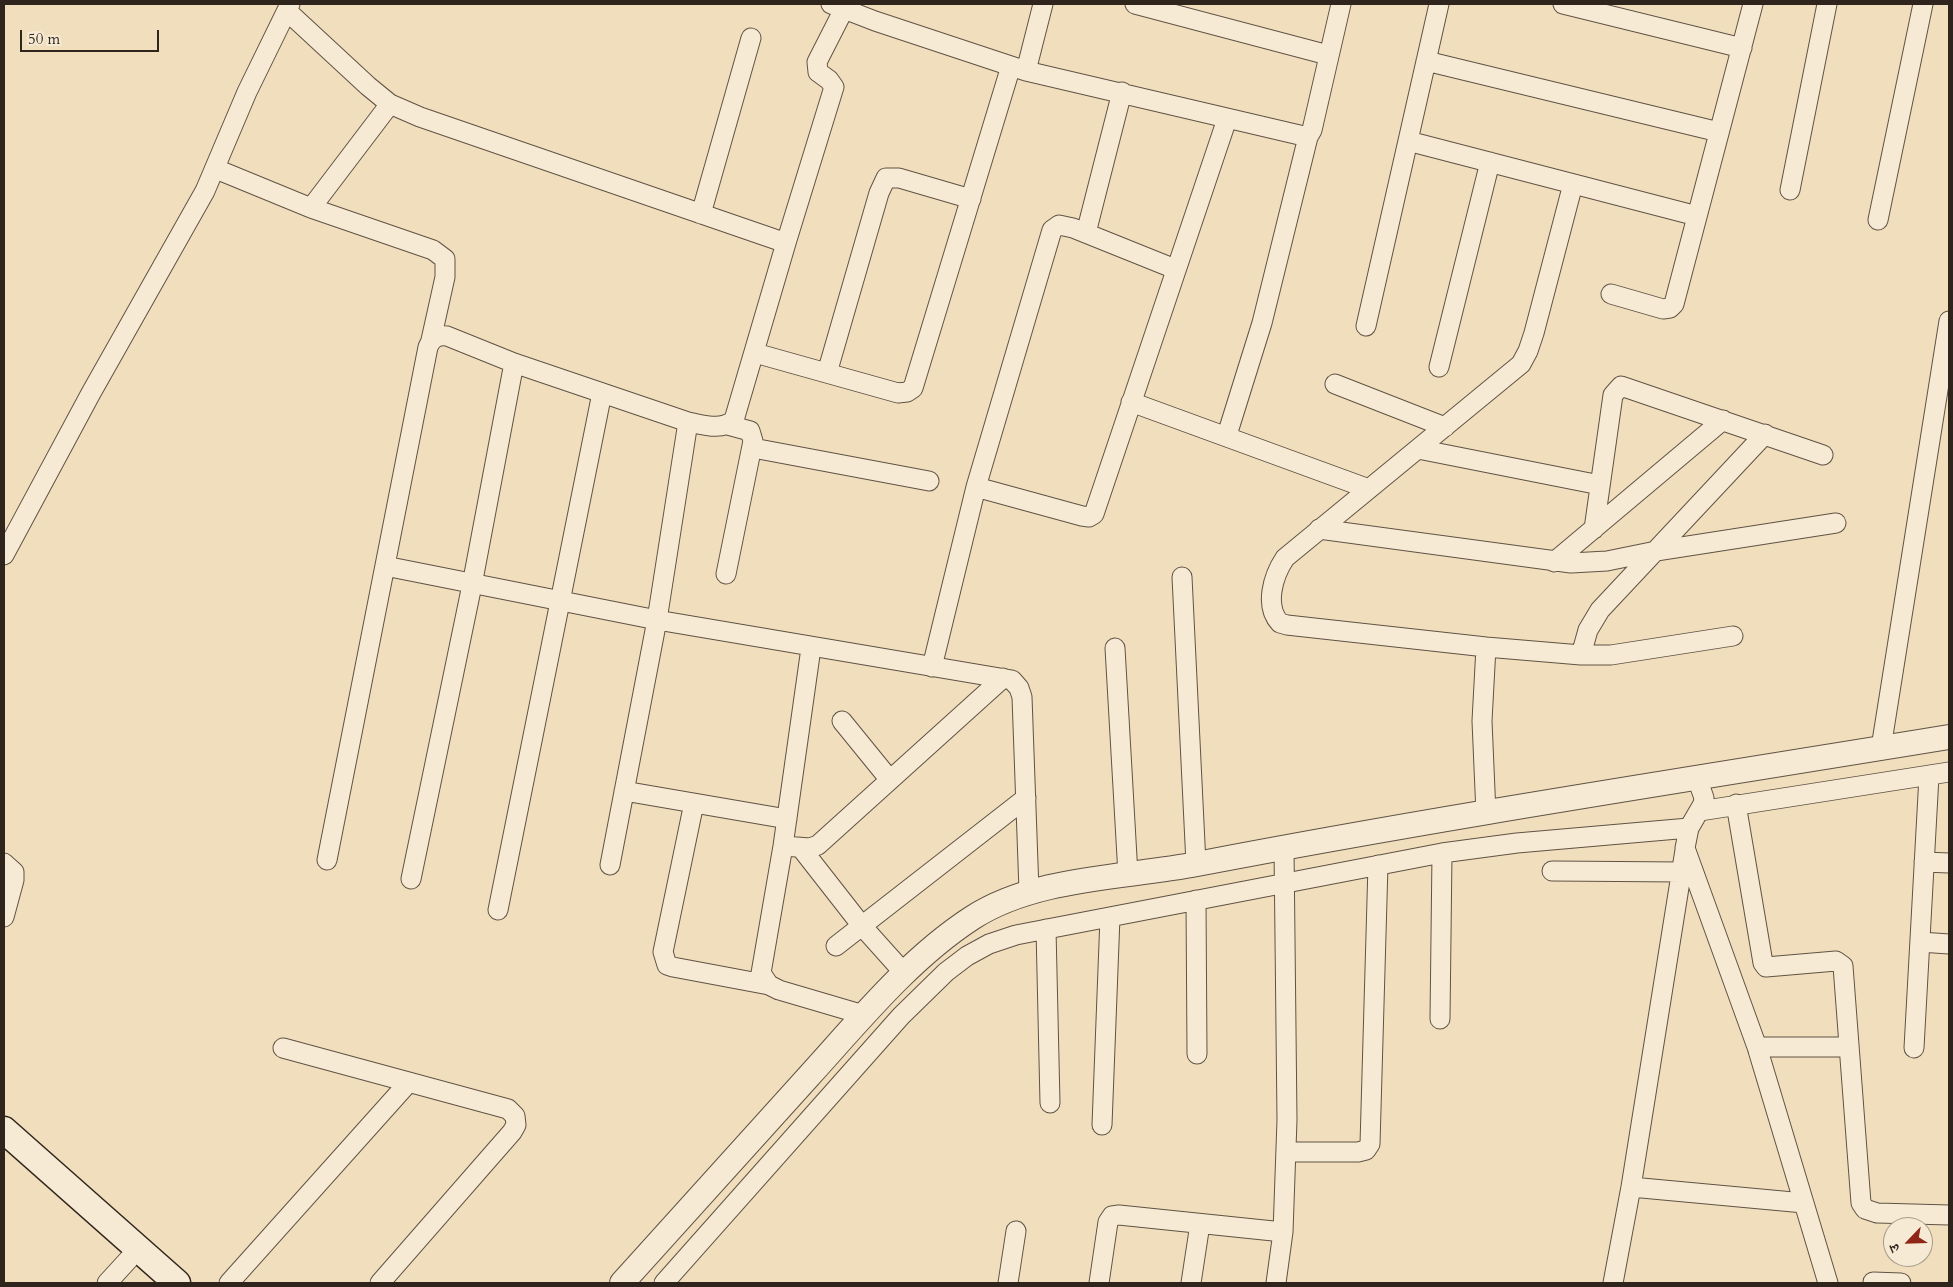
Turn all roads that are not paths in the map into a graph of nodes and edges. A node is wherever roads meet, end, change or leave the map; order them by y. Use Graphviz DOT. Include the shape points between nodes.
graph roads {
  1 [pos="1043,4"];
  2 [pos="1134,4"];
  3 [pos="1341,4"];
  4 [pos="1439,4"];
  5 [pos="1563,4"];
  6 [pos="1754,4"];
  7 [pos="1828,4"];
  8 [pos="1923,4"];
  9 [pos="837,6"];
  10 [pos="289,7"];
  11 [pos="752,38"];
  12 [pos="1742,48"];
  13 [pos="1328,55"];
  14 [pos="1426,60"];
  15 [pos="1019,68"];
  16 [pos="1122,92"];
  17 [pos="390,104"];
  18 [pos="1227,119"];
  19 [pos="1720,132"];
  20 [pos="1308,137"];
  21 [pos="1408,141"];
  22 [pos="1490,162"];
  23 [pos="216,169"];
  24 [pos="1573,184"];
  25 [pos="1790,190"];
  26 [pos="971,199"];
  27 [pos="311,208"];
  28 [pos="700,214"];
  29 [pos="1697,216"];
  30 [pos="1878,220"];
  31 [pos="1086,233"];
  32 [pos="786,243"];
  33 [pos="1176,270"];
  34 [pos="1611,294"];
  35 [pos="1949,321"];
  36 [pos="1366,326"];
  37 [pos="431,340"];
  38 [pos="755,353"];
  39 [pos="514,363"];
  40 [pos="1439,367"];
  41 [pos="827,373"];
  42 [pos="1335,384"];
  43 [pos="602,393"];
  44 [pos="1130,402"];
  45 [pos="1723,420"];
  46 [pos="688,422"];
  47 [pos="728,425"];
  48 [pos="1445,427"];
  49 [pos="1764,434"];
  50 [pos="1227,435"];
  51 [pos="752,448"];
  52 [pos="1418,449"];
  53 [pos="1823,455"];
  54 [pos="929,481"];
  55 [pos="1600,485"];
  56 [pos="976,487"];
  57 [pos="1369,489"];
  58 [pos="1836,523"];
  59 [pos="1319,529"];
  60 [pos="1594,529"];
  61 [pos="1656,551"];
  62 [pos="4,555"];
  63 [pos="1554,562"];
  64 [pos="385,566"];
  65 [pos="726,574"];
  66 [pos="1182,577"];
  67 [pos="472,585"];
  68 [pos="560,600"];
  69 [pos="657,620"];
  70 [pos="1733,636"];
  71 [pos="1486,647"];
  72 [pos="811,648"];
  73 [pos="1115,648"];
  74 [pos="1581,655"];
  75 [pos="932,666"];
  76 [pos="1003,678"];
  77 [pos="842,722"];
  78 [pos="1949,738"];
  79 [pos="1881,748"];
  80 [pos="1949,772"];
  81 [pos="1929,776"];
  82 [pos="890,780"];
  83 [pos="624,791"];
  84 [pos="1700,793"];
  85 [pos="1026,798"];
  86 [pos="694,803"];
  87 [pos="1736,804"];
  88 [pos="1486,814"];
  89 [pos="787,819"];
  90 [pos="1689,828"];
  91 [pos="792,847"];
  92 [pos="1686,848"];
  93 [pos="1284,852"];
  94 [pos="1442,853"];
  95 [pos="327,860"];
  96 [pos="1924,862"];
  97 [pos="4,863"];
  98 [pos="1949,863"];
  99 [pos="1196,864"];
  100 [pos="1378,864"];
  101 [pos="610,865"];
  102 [pos="1552,871"];
  103 [pos="1682,872"];
  104 [pos="1128,875"];
  105 [pos="411,879"];
  106 [pos="1284,879"];
  107 [pos="1029,891"];
  108 [pos="1196,900"];
  109 [pos="498,910"];
  110 [pos="4,917"];
  111 [pos="1110,917"];
  112 [pos="862,926"];
  113 [pos="1046,929"];
  114 [pos="1920,942"];
  115 [pos="1949,944"];
  116 [pos="836,946"];
  117 [pos="905,974"];
  118 [pos="769,985"];
  119 [pos="864,1015"];
  120 [pos="1440,1019"];
  121 [pos="1756,1047"];
  122 [pos="1849,1047"];
  123 [pos="283,1048"];
  124 [pos="1914,1048"];
  125 [pos="1197,1054"];
  126 [pos="409,1082"];
  127 [pos="1050,1103"];
  128 [pos="1102,1125"];
  129 [pos="4,1130"];
  130 [pos="4,1148"];
  131 [pos="1286,1152"];
  132 [pos="1631,1187"];
  133 [pos="1804,1203"];
  134 [pos="712,1204"];
  135 [pos="1949,1215"];
  136 [pos="1200,1224"];
  137 [pos="1016,1231"];
  138 [pos="1283,1232"];
  139 [pos="129,1259"];
  140 [pos="665,1282"];
  141 [pos="1873,1282"];
  142 [pos="106,1283"];
  143 [pos="156,1283"];
  144 [pos="177,1283"];
  145 [pos="230,1283"];
  146 [pos="380,1283"];
  147 [pos="622,1283"];
  148 [pos="1008,1283"];
  149 [pos="1099,1283"];
  150 [pos="1191,1283"];
  151 [pos="1276,1283"];
  152 [pos="1613,1283"];
  153 [pos="1828,1283"];
  154 [pos="1900,1283"];
  1 -- 15 [label="street"];
  2 -- 13 [label="street"];
  3 -- 13 [label="street"];
  4 -- 14 [label="street"];
  5 -- 12 [label="street"];
  6 -- 12 [label="street"];
  7 -- 25 [label="street"];
  8 -- 30 [label="street"];
  9 -- 15 [label="street"];
  9 -- 32 [label="street" via="818,62 818,72 830,80 834,88"];
  10 -- 17 [label="street"];
  10 -- 23 [label="street" via="247,92"];
  11 -- 28 [label="street"];
  12 -- 19 [label="street"];
  13 -- 20 [label="street"];
  14 -- 19 [label="street"];
  14 -- 21 [label="street"];
  15 -- 16 [label="street"];
  15 -- 26 [label="street"];
  16 -- 18 [label="street"];
  16 -- 31 [label="street"];
  17 -- 27 [label="street"];
  17 -- 28 [label="street"];
  18 -- 20 [label="street"];
  18 -- 33 [label="street"];
  19 -- 29 [label="street"];
  20 -- 50 [label="street" via="1262,323"];
  21 -- 22 [label="street"];
  21 -- 36 [label="street"];
  22 -- 24 [label="street"];
  22 -- 40 [label="street"];
  23 -- 27 [label="street"];
  23 -- 62 [label="street"];
  24 -- 29 [label="street"];
  24 -- 48 [label="street" via="1528,351 1509,376"];
  26 -- 41 [label="street" via="913,388 898,393"];
  26 -- 41 [label="street" via="899,178 886,178"];
  27 -- 37 [label="street" via="434,250 445,258 445,277"];
  28 -- 32 [label="street"];
  29 -- 34 [label="street" via="1676,299 1670,308 1663,309"];
  31 -- 33 [label="street"];
  31 -- 56 [label="street" via="1059,225 1048,238"];
  32 -- 38 [label="street"];
  33 -- 44 [label="street"];
  35 -- 79 [label="street"];
  37 -- 39 [label="street" via="436,336 447,336"];
  37 -- 64 [label="street"];
  38 -- 41 [label="street"];
  38 -- 47 [label="street" via="738,412"];
  39 -- 43 [label="street"];
  39 -- 67 [label="street"];
  42 -- 48 [label="street"];
  43 -- 46 [label="street"];
  43 -- 68 [label="street"];
  44 -- 50 [label="street"];
  44 -- 56 [label="street" via="1098,506 1089,517"];
  45 -- 49 [label="street"];
  45 -- 55 [label="street" via="1621,386 1613,395"];
  45 -- 60 [label="street"];
  46 -- 47 [label="street" via="719,427"];
  46 -- 69 [label="street"];
  47 -- 51 [label="street" via="750,431 753,434"];
  48 -- 52 [label="street"];
  49 -- 53 [label="street"];
  49 -- 61 [label="street"];
  50 -- 57 [label="street"];
  51 -- 54 [label="street"];
  51 -- 65 [label="street"];
  52 -- 55 [label="street"];
  52 -- 57 [label="street"];
  55 -- 60 [label="street"];
  56 -- 75 [label="street"];
  57 -- 59 [label="street"];
  58 -- 61 [label="street"];
  59 -- 63 [label="street"];
  59 -- 71 [label="street" via="1284,558 1277,570 1272,611 1280,623"];
  60 -- 63 [label="street"];
  61 -- 63 [label="street" via="1607,561"];
  61 -- 74 [label="street" via="1593,619"];
  64 -- 67 [label="street"];
  64 -- 95 [label="street"];
  66 -- 99 [label="street"];
  67 -- 68 [label="street"];
  67 -- 105 [label="street"];
  68 -- 69 [label="street"];
  68 -- 109 [label="street"];
  69 -- 72 [label="street"];
  69 -- 83 [label="street"];
  70 -- 74 [label="street" via="1611,655"];
  71 -- 74 [label="street"];
  71 -- 88 [label="street" via="1482,721"];
  72 -- 75 [label="street"];
  72 -- 89 [label="street"];
  73 -- 104 [label="street"];
  75 -- 76 [label="street"];
  76 -- 82 [label="street"];
  76 -- 85 [label="street" via="1012,680 1022,697"];
  77 -- 82 [label="street"];
  78 -- 79 [label="street"];
  79 -- 84 [label="street"];
  80 -- 81 [label="street"];
  81 -- 87 [label="street"];
  81 -- 96 [label="street"];
  82 -- 91 [label="street" via="818,845"];
  83 -- 86 [label="street"];
  83 -- 101 [label="street"];
  84 -- 87 [label="street"];
  84 -- 88 [label="street"];
  84 -- 90 [label="street"];
  85 -- 107 [label="street"];
  85 -- 112 [label="street"];
  86 -- 89 [label="street"];
  86 -- 118 [label="street" via="664,960 674,967"];
  87 -- 122 [label="street" via="1763,963 1766,967 1840,962 1844,970"];
  88 -- 93 [label="street"];
  89 -- 91 [label="street"];
  90 -- 92 [label="street"];
  90 -- 94 [label="street"];
  91 -- 112 [label="street"];
  91 -- 118 [label="street" via="762,957 761,973"];
  92 -- 103 [label="street"];
  92 -- 121 [label="street"];
  93 -- 99 [label="street"];
  93 -- 106 [label="street"];
  94 -- 100 [label="street"];
  94 -- 120 [label="street"];
  96 -- 98 [label="street"];
  96 -- 114 [label="street"];
  97 -- 110 [label="street" via="14,872"];
  99 -- 104 [label="street"];
  100 -- 106 [label="street"];
  100 -- 131 [label="street" via="1370,1144 1366,1150 1358,1152"];
  102 -- 103 [label="street"];
  103 -- 132 [label="street"];
  104 -- 107 [label="street"];
  106 -- 108 [label="street"];
  106 -- 131 [label="street"];
  107 -- 117 [label="street" via="970,919"];
  108 -- 111 [label="street"];
  108 -- 125 [label="street"];
  111 -- 113 [label="street"];
  111 -- 128 [label="street"];
  112 -- 116 [label="street"];
  112 -- 117 [label="street"];
  113 -- 127 [label="street"];
  113 -- 134 [label="street" via="989,944 946,972"];
  114 -- 115 [label="street"];
  114 -- 124 [label="street"];
  117 -- 119 [label="street"];
  118 -- 119 [label="street"];
  119 -- 134 [label="street"];
  121 -- 122 [label="street"];
  121 -- 133 [label="street"];
  122 -- 135 [label="street" via="1865,1209 1877,1213"];
  123 -- 126 [label="street"];
  126 -- 145 [label="street"];
  126 -- 146 [label="street" via="508,1109 515,1116 516,1125"];
  129 -- 144 [label="main road"];
  130 -- 139 [label="main road"];
  131 -- 138 [label="street"];
  132 -- 133 [label="street"];
  132 -- 152 [label="street"];
  133 -- 153 [label="street"];
  134 -- 140 [label="street"];
  134 -- 147 [label="street"];
  136 -- 138 [label="street"];
  136 -- 149 [label="street" via="1112,1216 1108,1222"];
  136 -- 150 [label="street"];
  137 -- 148 [label="street"];
  138 -- 151 [label="street"];
  139 -- 142 [label="street"];
  139 -- 143 [label="main road"];
  141 -- 154 [label="street"];
}
